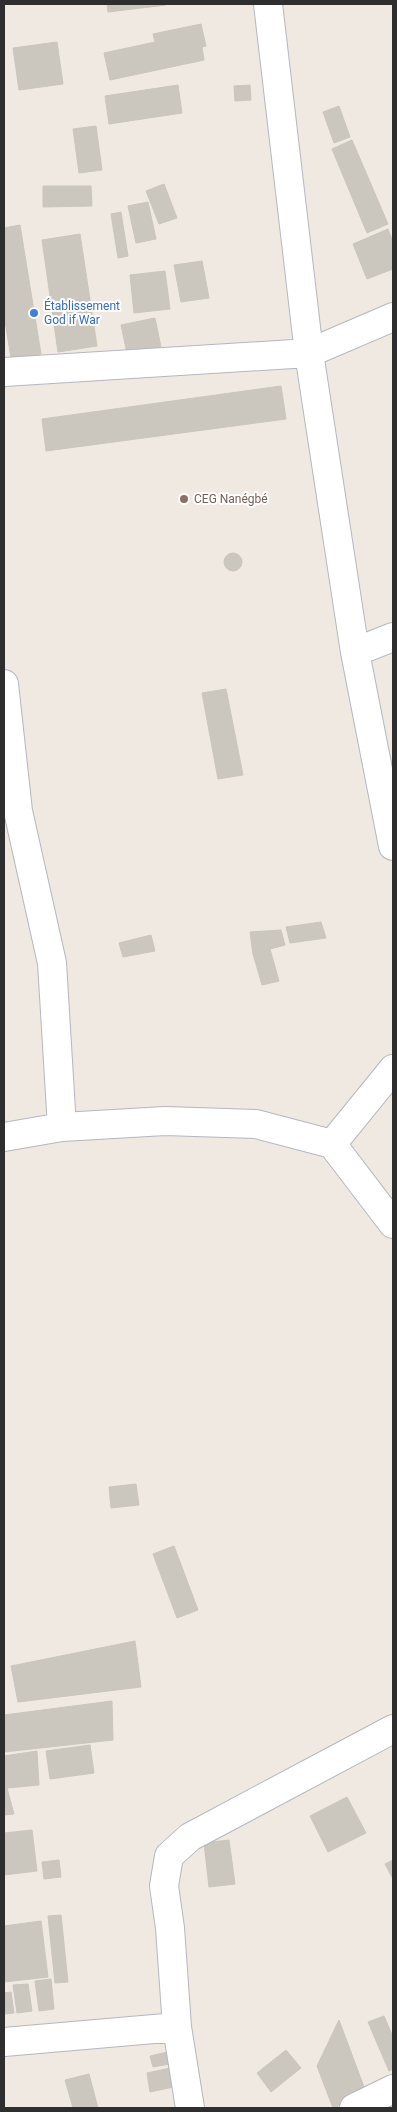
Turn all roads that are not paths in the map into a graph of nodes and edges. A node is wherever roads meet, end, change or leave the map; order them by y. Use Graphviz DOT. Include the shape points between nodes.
graph roads {
  1 [pos="268,4"];
  2 [pos="393,317"];
  3 [pos="310,353"];
  4 [pos="4,372"];
  5 [pos="393,637"];
  6 [pos="355,652"];
  7 [pos="4,684"];
  8 [pos="11,803"];
  9 [pos="393,846"];
  10 [pos="393,1069"];
  11 [pos="62,1127"];
  12 [pos="4,1137"];
  13 [pos="332,1144"];
  14 [pos="393,1224"];
  15 [pos="393,1729"];
  16 [pos="177,2027"];
  17 [pos="4,2042"];
  18 [pos="393,2090"];
  19 [pos="190,2108"];
  20 [pos="354,2108"];
  1 -- 3 [label="street"];
  2 -- 3 [label="street"];
  3 -- 4 [label="street"];
  3 -- 6 [label="street"];
  5 -- 6 [label="street"];
  6 -- 9 [label="street"];
  7 -- 8 [label="street"];
  8 -- 11 [label="street" via="52,963"];
  10 -- 13 [label="street"];
  11 -- 12 [label="street"];
  11 -- 13 [label="street" via="165,1121 256,1124"];
  13 -- 14 [label="street"];
  15 -- 16 [label="street" via="190,1837 169,1856 164,1886"];
  16 -- 17 [label="street"];
  16 -- 19 [label="street"];
  18 -- 20 [label="street"];
}
